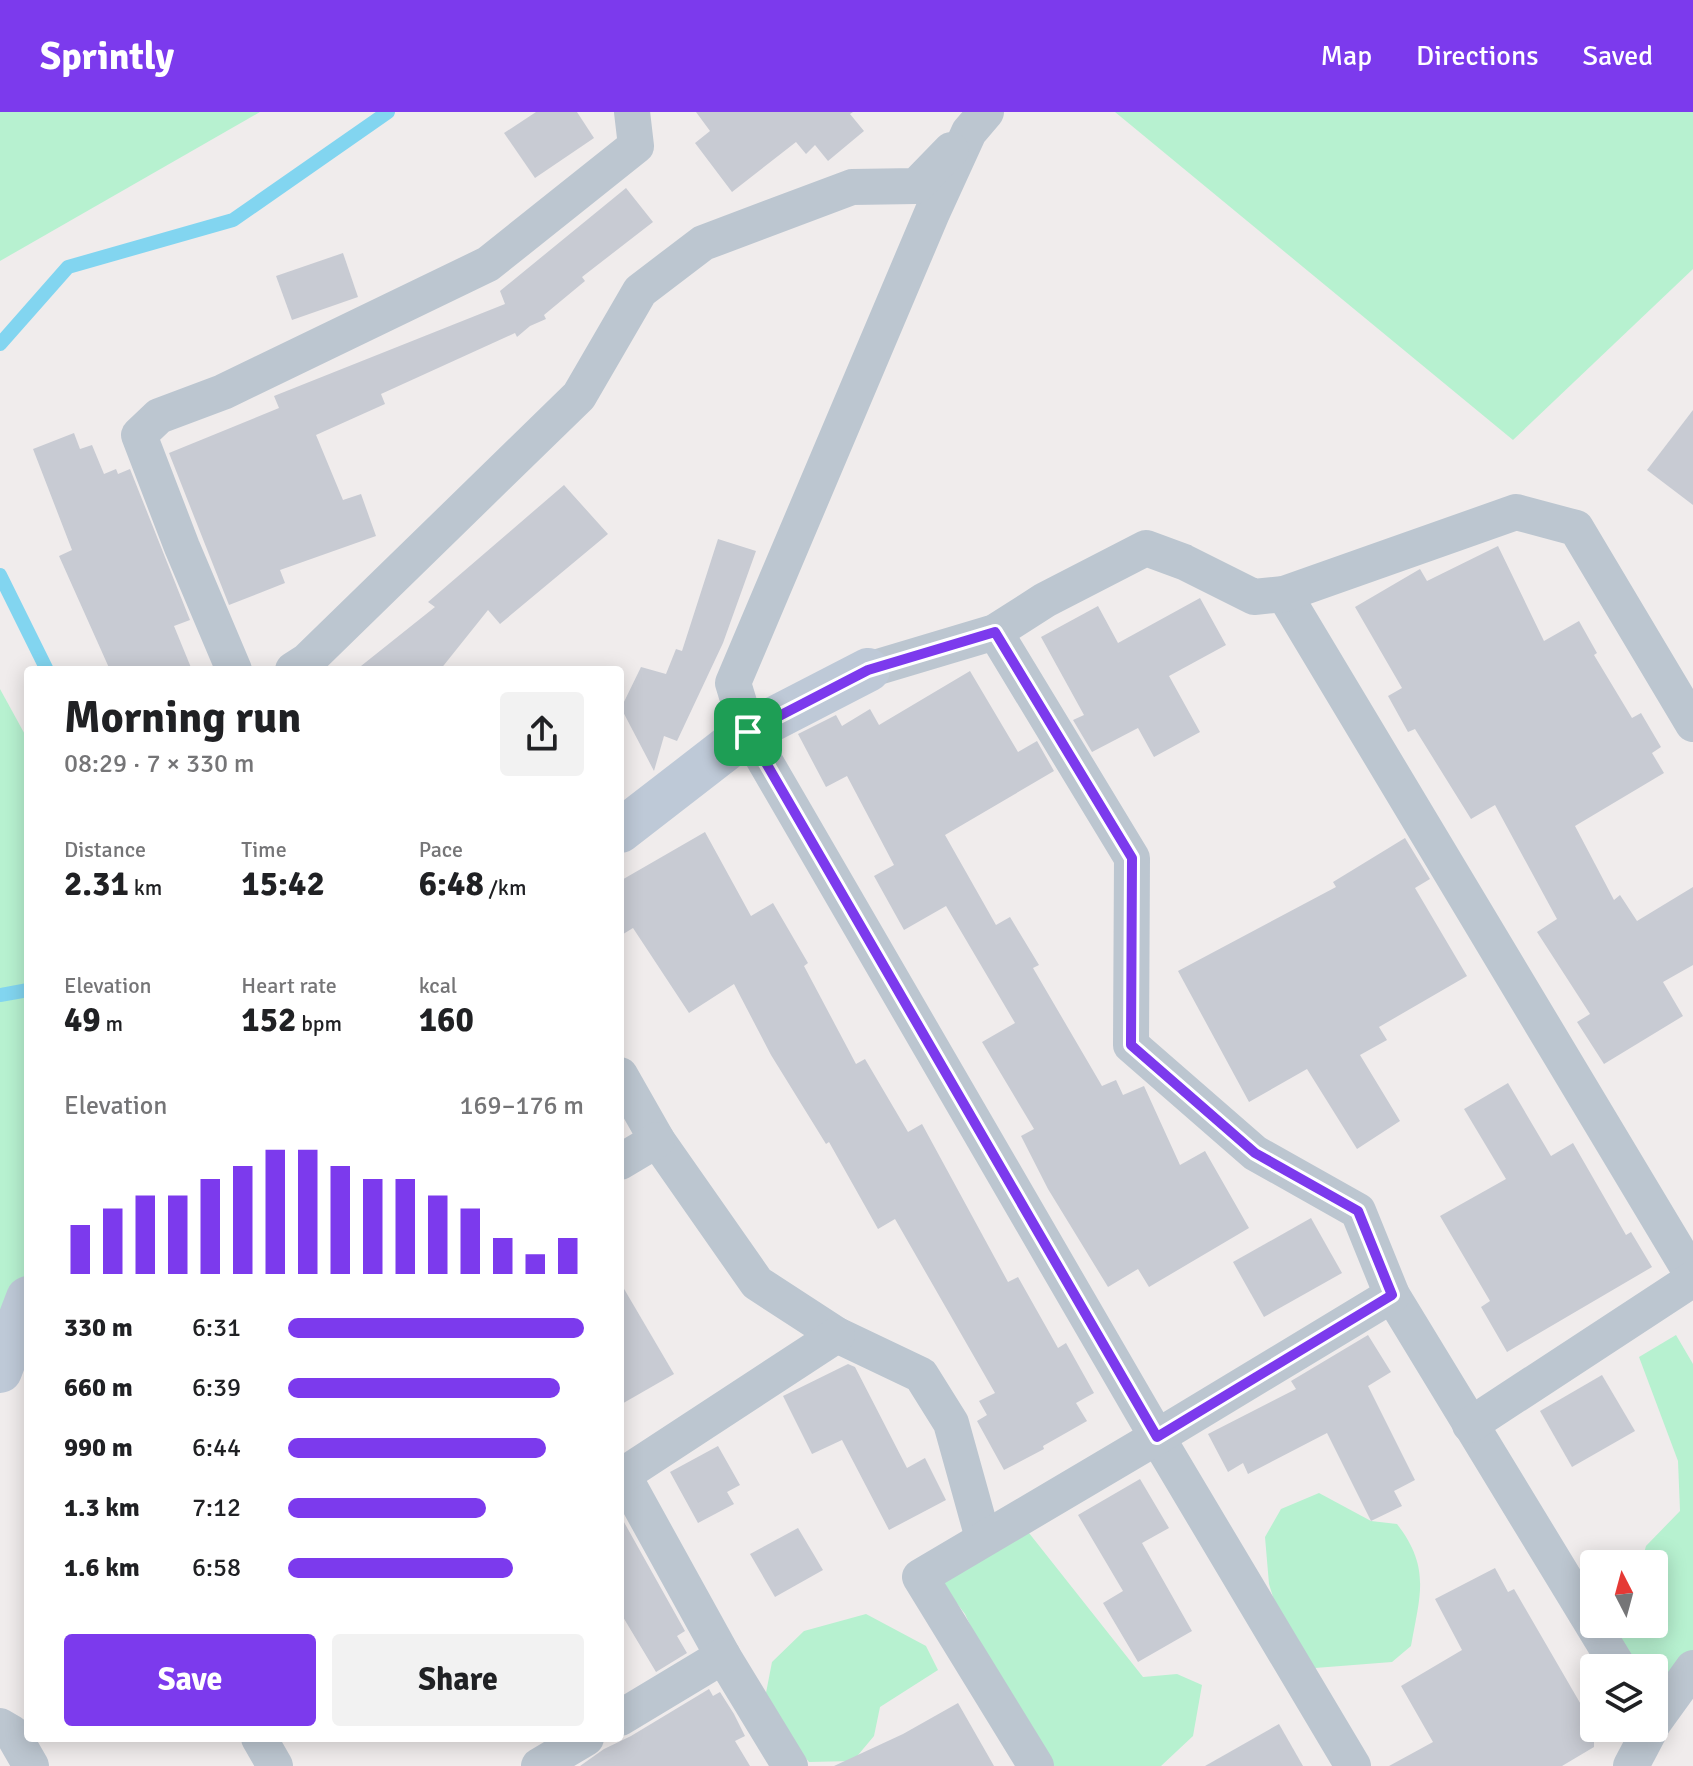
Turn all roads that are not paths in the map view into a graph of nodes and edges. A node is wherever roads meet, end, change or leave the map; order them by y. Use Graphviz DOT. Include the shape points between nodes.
graph roads {
  1 [pos="632,112"];
  2 [pos="974,119"];
  3 [pos="1284,594"];
  4 [pos="995,632"];
  5 [pos="232,666"];
  6 [pos="299,666"];
  7 [pos="868,670"];
  8 [pos="1693,724"];
  9 [pos="748,732"];
  10 [pos="624,828"];
  11 [pos="624,1082"];
  12 [pos="657,1140"];
  13 [pos="624,1160"];
  14 [pos="1693,1277"];
  15 [pos="1392,1295"];
  16 [pos="24,1308"];
  17 [pos="837,1335"];
  18 [pos="0,1371"];
  19 [pos="1470,1425"];
  20 [pos="1157,1437"];
  21 [pos="624,1475"];
  22 [pos="624,1480"];
  23 [pos="983,1538"];
  24 [pos="1610,1654"];
  25 [pos="723,1656"];
  26 [pos="1693,1668"];
  27 [pos="1668,1703"];
  28 [pos="624,1716"];
  29 [pos="0,1726"];
  30 [pos="261,1742"];
  31 [pos="579,1742"];
  32 [pos="1644,1742"];
  33 [pos="31,1766"];
  34 [pos="275,1766"];
  35 [pos="539,1766"];
  36 [pos="790,1766"];
  37 [pos="1036,1766"];
  38 [pos="1353,1766"];
  39 [pos="1631,1766"];
  1 -- 5 [label="street" via="636,146 488,264 223,392 159,416 139,435"];
  2 -- 6 [label="street" via="916,186 852,187 703,243 640,291 579,396"];
  2 -- 9 [label="street" via="733,683"];
  3 -- 4 [label="street" via="1254,597 1146,548"];
  3 -- 8 [label="street" via="1516,512 1576,528"];
  3 -- 14 [label="street"];
  4 -- 7 [label="street"];
  4 -- 15 [label="street" via="1132,858 1131,1045 1255,1153 1358,1211"];
  7 -- 9 [label="street"];
  9 -- 10 [label="street"];
  9 -- 20 [label="street"];
  11 -- 12 [label="street"];
  12 -- 13 [label="street"];
  12 -- 17 [label="street" via="757,1283"];
  14 -- 19 [label="street"];
  15 -- 19 [label="street"];
  15 -- 20 [label="street"];
  16 -- 18 [label="street"];
  17 -- 21 [label="street"];
  17 -- 23 [label="street" via="921,1375 951,1423"];
  19 -- 24 [label="street"];
  20 -- 23 [label="street"];
  20 -- 38 [label="street"];
  22 -- 25 [label="street"];
  23 -- 37 [label="street" via="920,1577"];
  25 -- 28 [label="street"];
  25 -- 36 [label="street"];
  26 -- 27 [label="street"];
  29 -- 33 [label="street" via="12,1733"];
  30 -- 34 [label="street"];
  31 -- 35 [label="street"];
  32 -- 39 [label="street"];
}
